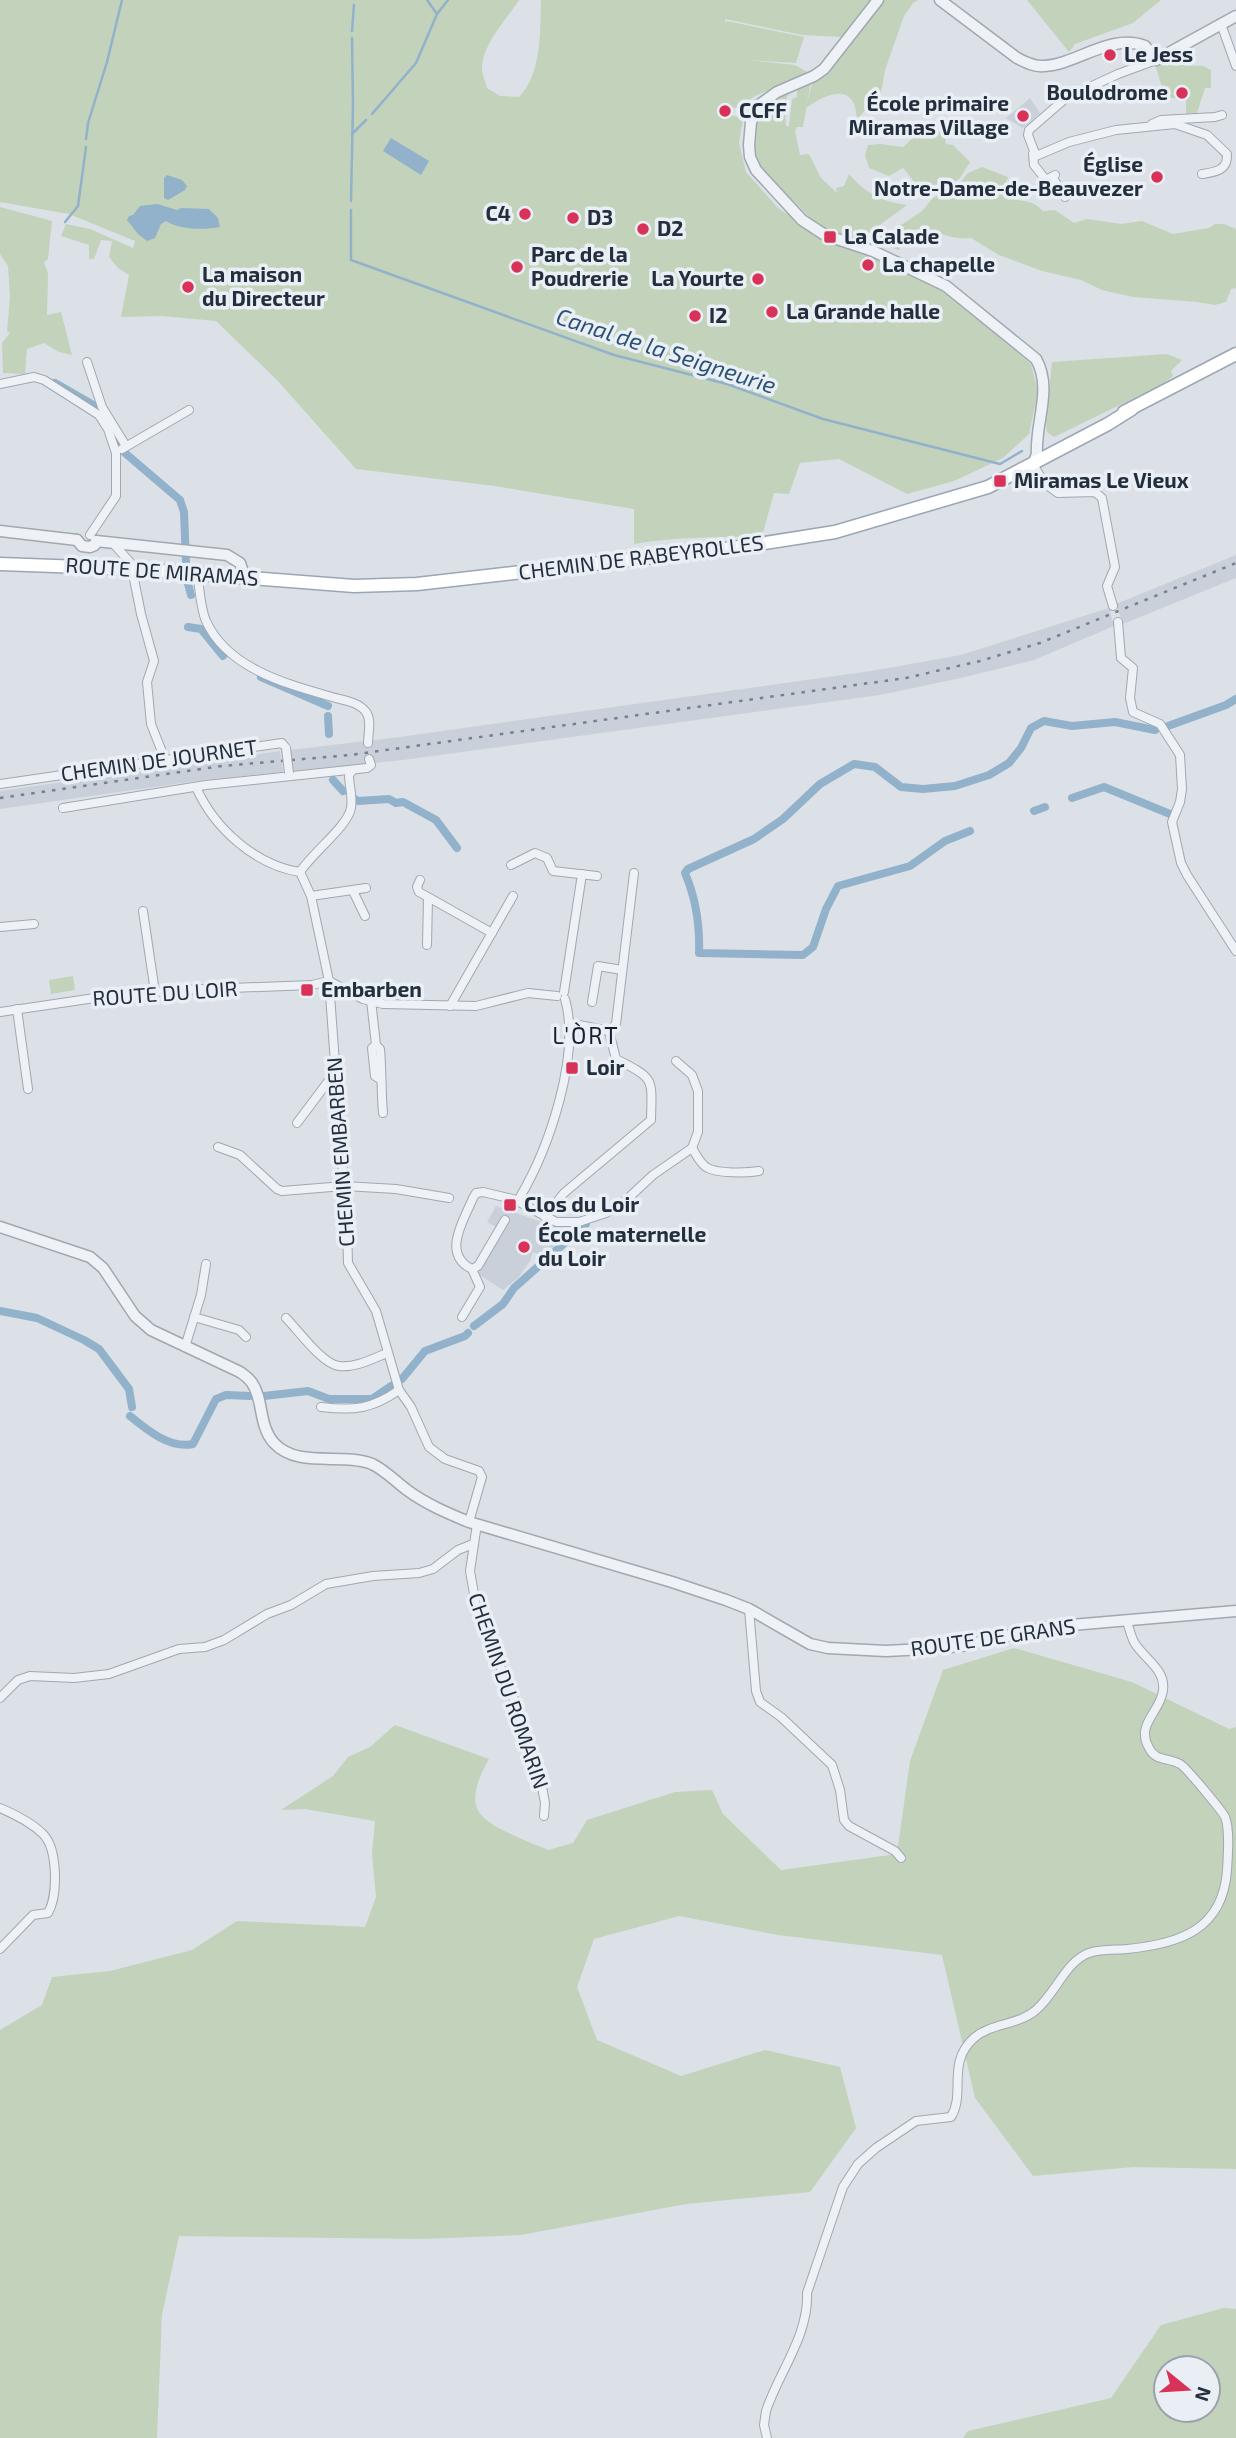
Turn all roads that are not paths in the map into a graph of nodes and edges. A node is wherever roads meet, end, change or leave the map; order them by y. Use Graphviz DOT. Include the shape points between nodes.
graph roads {
  1 [pos="878,0"];
  2 [pos="940,0"];
  3 [pos="1236,16"];
  4 [pos="1221,24"];
  5 [pos="1156,60"];
  6 [pos="1235,64"];
  7 [pos="1222,115"];
  8 [pos="1150,127"];
  9 [pos="1031,144"];
  10 [pos="1202,174"];
  11 [pos="1065,197"];
  12 [pos="1236,354"];
  13 [pos="87,362"];
  14 [pos="0,384"];
  15 [pos="1132,409"];
  16 [pos="189,410"];
  17 [pos="126,446"];
  18 [pos="116,453"];
  19 [pos="1034,457"];
  20 [pos="954,497"];
  21 [pos="0,531"];
  22 [pos="93,538"];
  23 [pos="113,542"];
  24 [pos="0,564"];
  25 [pos="134,569"];
  26 [pos="197,573"];
  27 [pos="245,578"];
  28 [pos="324,584"];
  29 [pos="1112,606"];
  30 [pos="1118,622"];
  31 [pos="368,743"];
  32 [pos="369,759"];
  33 [pos="166,762"];
  34 [pos="353,770"];
  35 [pos="290,775"];
  36 [pos="0,784"];
  37 [pos="196,787"];
  38 [pos="63,808"];
  39 [pos="511,865"];
  40 [pos="300,872"];
  41 [pos="634,873"];
  42 [pos="582,874"];
  43 [pos="597,876"];
  44 [pos="420,880"];
  45 [pos="366,888"];
  46 [pos="353,891"];
  47 [pos="513,895"];
  48 [pos="311,896"];
  49 [pos="428,898"];
  50 [pos="143,911"];
  51 [pos="365,915"];
  52 [pos="34,924"];
  53 [pos="0,928"];
  54 [pos="492,933"];
  55 [pos="427,945"];
  56 [pos="1236,951"];
  57 [pos="622,970"];
  58 [pos="329,981"];
  59 [pos="155,992"];
  60 [pos="562,996"];
  61 [pos="371,1000"];
  62 [pos="592,1002"];
  63 [pos="450,1006"];
  64 [pos="17,1009"];
  65 [pos="0,1012"];
  66 [pos="569,1023"];
  67 [pos="609,1031"];
  68 [pos="676,1061"];
  69 [pos="336,1071"];
  70 [pos="28,1089"];
  71 [pos="383,1113"];
  72 [pos="297,1123"];
  73 [pos="218,1147"];
  74 [pos="692,1148"];
  75 [pos="759,1171"];
  76 [pos="344,1186"];
  77 [pos="449,1198"];
  78 [pos="518,1200"];
  79 [pos="545,1216"];
  80 [pos="505,1220"];
  81 [pos="0,1227"];
  82 [pos="206,1264"];
  83 [pos="472,1269"];
  84 [pos="194,1317"];
  85 [pos="462,1317"];
  86 [pos="286,1318"];
  87 [pos="246,1337"];
  88 [pos="185,1347"];
  89 [pos="387,1353"];
  90 [pos="399,1390"];
  91 [pos="321,1407"];
  92 [pos="473,1523"];
  93 [pos="473,1544"];
  94 [pos="749,1609"];
  95 [pos="1236,1611"];
  96 [pos="1127,1621"];
  97 [pos="0,1698"];
  98 [pos="0,1808"];
  99 [pos="544,1816"];
  100 [pos="901,1858"];
  101 [pos="0,1949"];
  102 [pos="766,2438"];
  1 -- 19 [label="street" via="824,69 764,99 751,122 750,157 756,170 802,220 825,236 889,257 946,286 1036,359 1044,383"];
  2 -- 5 [label="street" via="1017,58 1037,66 1123,41 1144,46"];
  3 -- 4 [label="street"];
  4 -- 5 [label="street"];
  4 -- 6 [label="street"];
  5 -- 9 [label="street" via="1066,98 1029,130"];
  7 -- 8 [label="street" via="1161,120"];
  8 -- 9 [label="street" via="1116,130 1036,156"];
  8 -- 10 [label="street" via="1182,125 1215,140 1227,154 1226,165"];
  9 -- 11 [label="street" via="1034,165 1051,177"];
  12 -- 15 [label="main road, CHEMIN DE RABEYROLLES"];
  13 -- 17 [label="street" via="102,407"];
  14 -- 18 [label="street" via="34,377 44,380 99,415"];
  15 -- 19 [label="main road, CHEMIN DE RABEYROLLES"];
  15 -- 19 [label="main road, CHEMIN DE RABEYROLLES"];
  16 -- 17 [label="street"];
  17 -- 18 [label="street"];
  18 -- 22 [label="street" via="116,496"];
  19 -- 20 [label="main road, CHEMIN DE RABEYROLLES"];
  19 -- 20 [label="main road, CHEMIN DE RABEYROLLES" via="988,487"];
  19 -- 29 [label="street" via="1044,483 1058,493 1095,492 1102,498 1115,567 1107,586"];
  20 -- 28 [label="main road, CHEMIN DE RABEYROLLES" via="860,526 781,542 417,584"];
  21 -- 22 [label="street" via="77,540 90,547"];
  22 -- 23 [label="street"];
  23 -- 25 [label="street"];
  23 -- 27 [label="street" via="227,555 240,563"];
  24 -- 25 [label="main road, ROUTE DE MIRAMAS"];
  25 -- 26 [label="main road, ROUTE DE MIRAMAS"];
  25 -- 33 [label="street" via="154,661 147,682 151,724"];
  26 -- 27 [label="main road, ROUTE DE MIRAMAS"];
  26 -- 31 [label="street" via="203,611 222,645 262,673 358,705 369,718"];
  27 -- 28 [label="main road, ROUTE DE MIRAMAS"];
  30 -- 56 [label="street" via="1121,657 1133,668 1133,712 1160,724 1180,755 1182,789 1172,822 1181,863"];
  32 -- 34 [label="street" via="367,768"];
  33 -- 35 [label="street, CHEMIN DE JOURNET, bridge" via="282,743"];
  33 -- 36 [label="street, CHEMIN DE JOURNET"];
  34 -- 35 [label="street, CHEMIN DE JOURNET"];
  34 -- 40 [label="street" via="347,819"];
  35 -- 37 [label="street, CHEMIN DE JOURNET"];
  37 -- 38 [label="street, CHEMIN DE JOURNET"];
  37 -- 40 [label="street, CHEMIN DE JOURNET" via="229,834 253,855"];
  39 -- 42 [label="street" via="535,853 547,858 553,871"];
  40 -- 48 [label="street, CHEMIN EMBARBEN"];
  41 -- 57 [label="street"];
  42 -- 43 [label="street"];
  42 -- 60 [label="street"];
  44 -- 49 [label="street" via="417,887"];
  45 -- 46 [label="street"];
  46 -- 48 [label="street"];
  46 -- 51 [label="street"];
  47 -- 54 [label="street"];
  48 -- 58 [label="street, CHEMIN EMBARBEN"];
  49 -- 54 [label="street"];
  49 -- 55 [label="street"];
  50 -- 59 [label="street"];
  52 -- 53 [label="street"];
  54 -- 63 [label="street"];
  57 -- 62 [label="street" via="598,966"];
  57 -- 67 [label="street" via="617,1019"];
  58 -- 59 [label="street, ROUTE DU LOIR"];
  58 -- 61 [label="street"];
  58 -- 69 [label="street, CHEMIN EMBARBEN"];
  59 -- 64 [label="street, ROUTE DU LOIR"];
  60 -- 63 [label="street" via="528,993 476,1006"];
  60 -- 66 [label="street"];
  61 -- 63 [label="street"];
  61 -- 71 [label="street" via="380,1049"];
  64 -- 65 [label="street, ROUTE DU LOIR"];
  64 -- 70 [label="street"];
  66 -- 67 [label="street"];
  66 -- 78 [label="street" via="566,1069 554,1120"];
  67 -- 79 [label="street" via="616,1059 649,1078 651,1120 564,1193"];
  68 -- 74 [label="street" via="692,1075 698,1091 698,1132"];
  69 -- 72 [label="street"];
  69 -- 76 [label="street, CHEMIN EMBARBEN"];
  73 -- 76 [label="street" via="240,1155 282,1191"];
  74 -- 75 [label="street" via="712,1170"];
  74 -- 79 [label="street" via="606,1213 579,1222 556,1222"];
  76 -- 77 [label="street"];
  76 -- 89 [label="street, CHEMIN EMBARBEN" via="348,1264 376,1311"];
  78 -- 79 [label="street"];
  78 -- 83 [label="street" via="483,1192 473,1198 455,1249 464,1265"];
  80 -- 83 [label="street"];
  81 -- 88 [label="street, ROUTE DE GRANS" via="90,1257 112,1279 135,1316"];
  82 -- 84 [label="street"];
  83 -- 85 [label="street" via="480,1287"];
  84 -- 87 [label="street" via="239,1329"];
  84 -- 88 [label="street"];
  86 -- 89 [label="street" via="337,1366"];
  88 -- 92 [label="street, ROUTE DE GRANS" via="251,1381 266,1430 275,1444 288,1452 373,1465 439,1510"];
  89 -- 90 [label="street, CHEMIN EMBARBEN"];
  90 -- 91 [label="street" via="370,1408"];
  90 -- 92 [label="street, CHEMIN EMBARBEN" via="429,1447 445,1459 479,1471 482,1477"];
  92 -- 93 [label="street, CHEMIN DU ROMARIN"];
  92 -- 94 [label="street, ROUTE DE GRANS"];
  93 -- 97 [label="street" via="419,1573 326,1584 205,1647 179,1649 109,1674 30,1676 18,1680"];
  93 -- 99 [label="street, CHEMIN DU ROMARIN" via="470,1571 477,1611 519,1711 540,1776"];
  94 -- 96 [label="street, ROUTE DE GRANS" via="810,1644 886,1651 962,1646 1048,1627"];
  94 -- 100 [label="street" via="760,1702 832,1765 849,1826"];
  95 -- 96 [label="street, ROUTE DE GRANS"];
  96 -- 102 [label="street" via="1134,1642 1162,1678 1160,1702 1144,1730 1147,1745 1153,1755 1183,1765 1225,1816 1226,1882 1215,1913 1195,1931 1167,1943 1090,1952 1070,1965 1050,1998 1030,2015 973,2039 960,2058 958,2107 951,2117 916,2121 858,2164 843,2187 807,2293 804,2325 766,2411"];
  98 -- 101 [label="street" via="50,1843 55,1881 48,1913 33,1915"];
}
